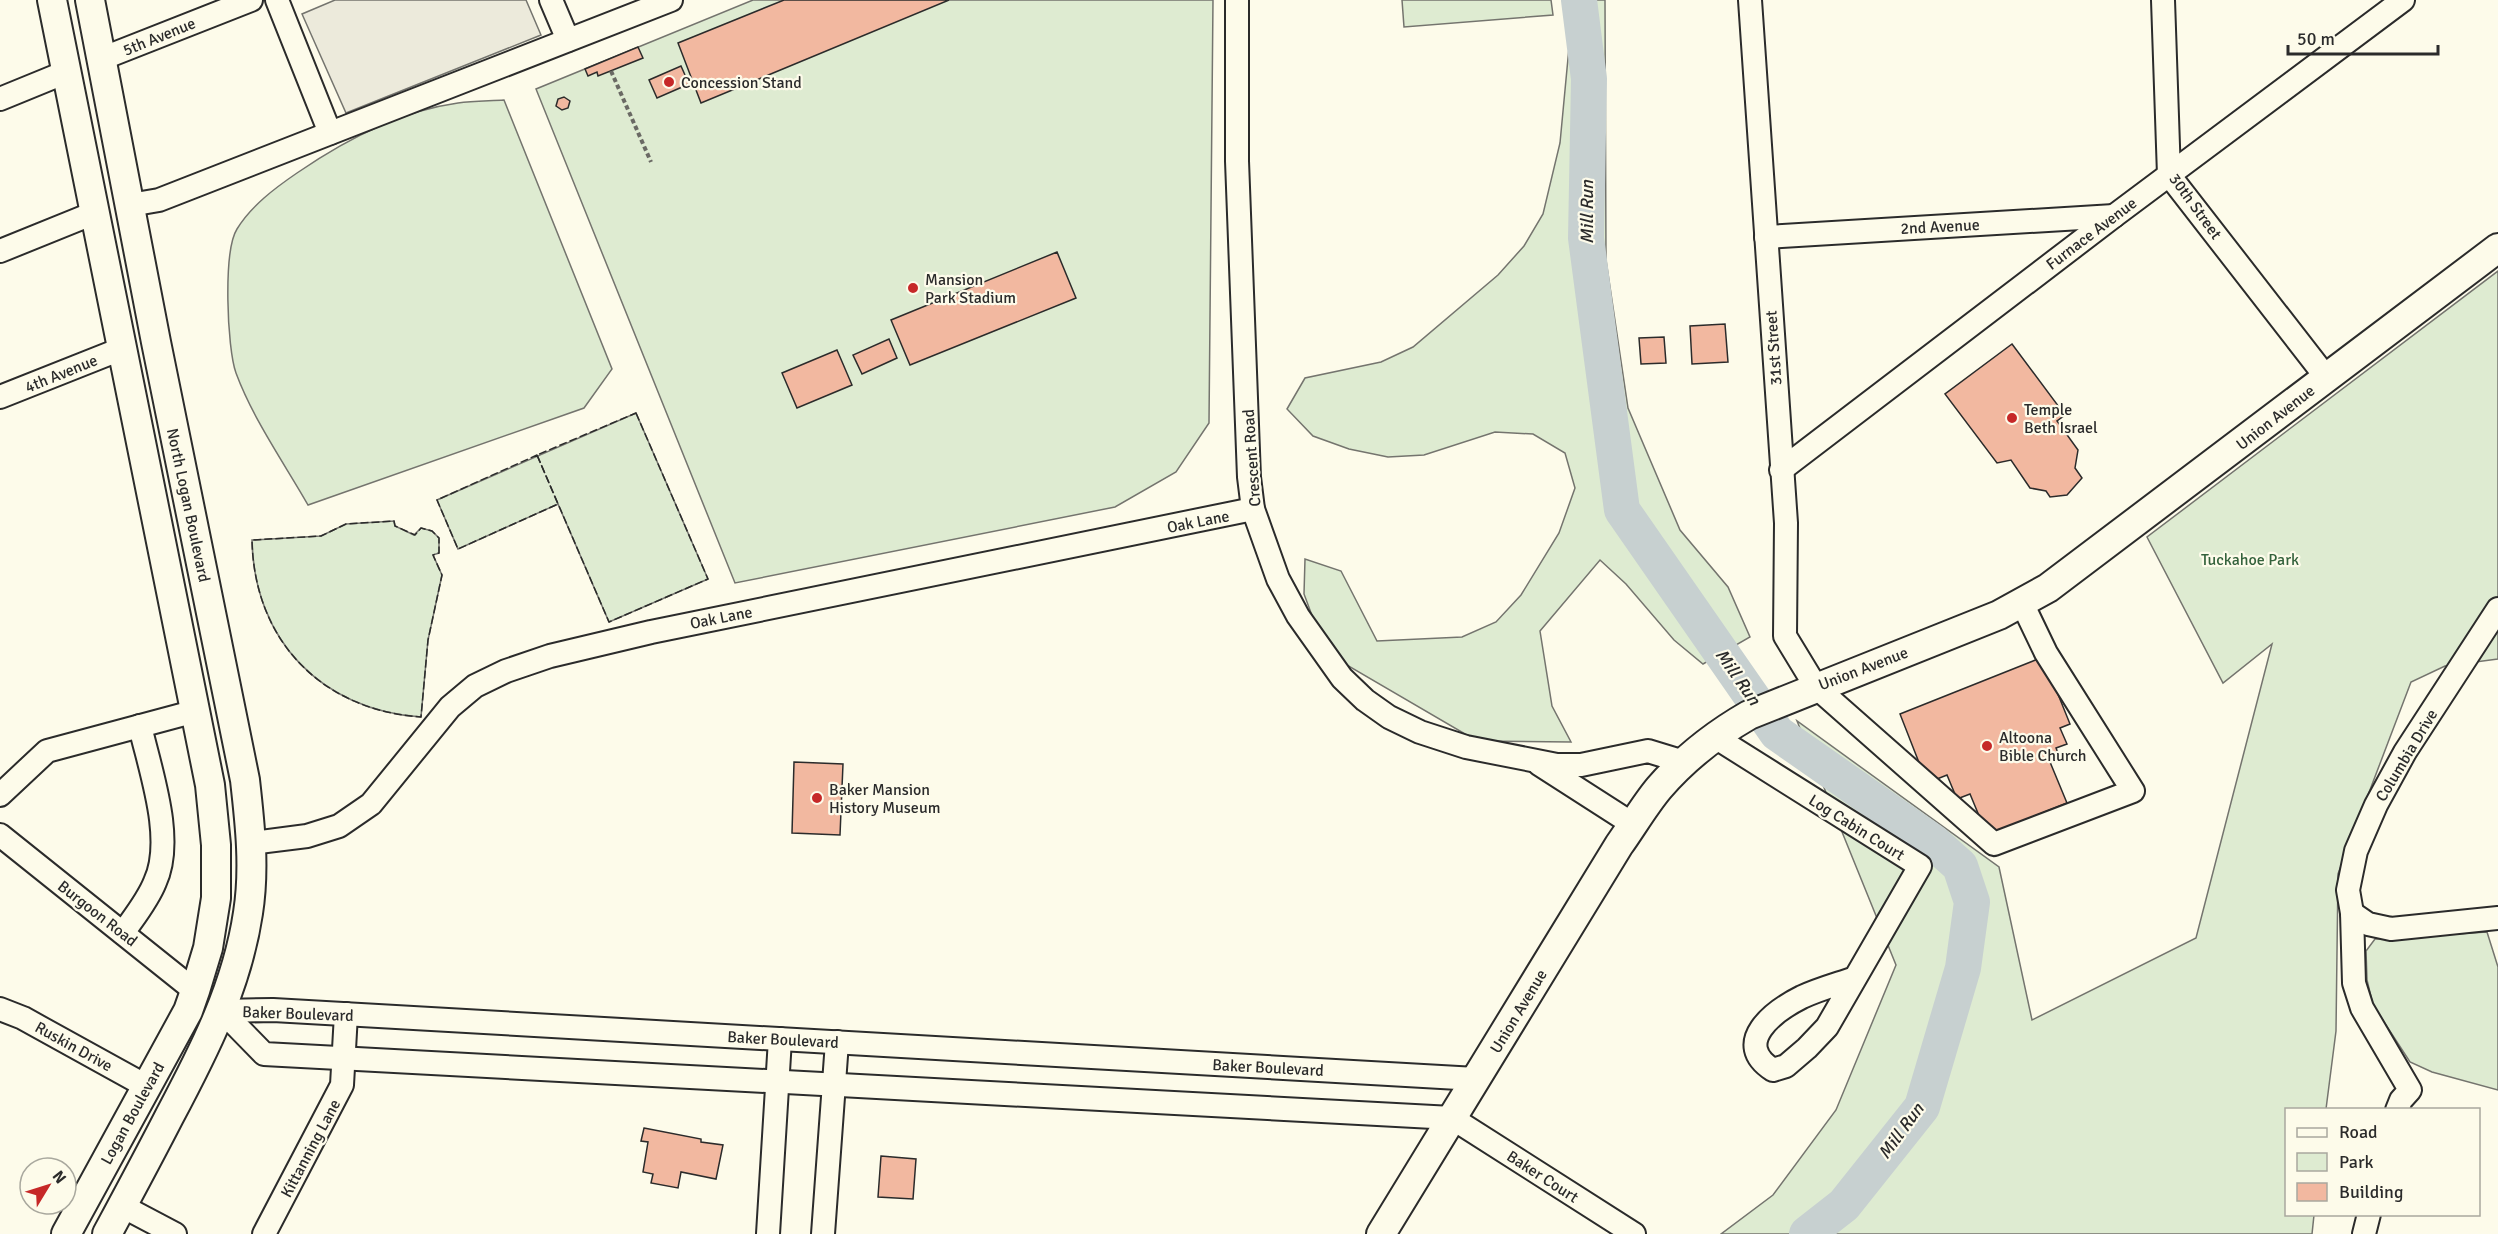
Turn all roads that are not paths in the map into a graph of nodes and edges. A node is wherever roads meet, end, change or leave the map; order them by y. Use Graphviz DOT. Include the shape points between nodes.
graph roads {
  1 [pos="52,0"];
  2 [pos="90,0"];
  3 [pos="251,0"];
  4 [pos="277,0"];
  5 [pos="551,0"];
  6 [pos="671,0"];
  7 [pos="1237,0"];
  8 [pos="1750,0"];
  9 [pos="2163,0"];
  10 [pos="2403,0"];
  11 [pos="568,40"];
  12 [pos="101,59"];
  13 [pos="66,72"];
  14 [pos="0,99"];
  15 [pos="330,133"];
  16 [pos="2169,175"];
  17 [pos="129,205"];
  18 [pos="94,213"];
  19 [pos="2114,216"];
  20 [pos="1766,237"];
  21 [pos="2498,248"];
  22 [pos="0,251"];
  23 [pos="121,349"];
  24 [pos="2326,377"];
  25 [pos="0,398"];
  26 [pos="1781,470"];
  27 [pos="1253,509"];
  28 [pos="2022,603"];
  29 [pos="2498,609"];
  30 [pos="1816,687"];
  31 [pos="196,711"];
  32 [pos="140,726"];
  33 [pos="1715,737"];
  34 [pos="1534,761"];
  35 [pos="1684,762"];
  36 [pos="0,795"];
  37 [pos="1634,825"];
  38 [pos="0,835"];
  39 [pos="252,843"];
  40 [pos="2352,913"];
  41 [pos="2498,918"];
  42 [pos="123,933"];
  43 [pos="1855,978"];
  44 [pos="195,991"];
  45 [pos="0,1009"];
  46 [pos="222,1011"];
  47 [pos="346,1014"];
  48 [pos="780,1039"];
  49 [pos="837,1042"];
  50 [pos="343,1058"];
  51 [pos="1476,1079"];
  52 [pos="777,1081"];
  53 [pos="832,1084"];
  54 [pos="146,1086"];
  55 [pos="2398,1108"];
  56 [pos="1452,1118"];
  57 [pos="122,1206"];
  58 [pos="2369,1216"];
  59 [pos="66,1234"];
  60 [pos="107,1234"];
  61 [pos="175,1234"];
  62 [pos="264,1234"];
  63 [pos="768,1234"];
  64 [pos="823,1234"];
  65 [pos="1381,1234"];
  66 [pos="1634,1234"];
  67 [pos="2364,1234"];
  1 -- 13 [label="main road"];
  2 -- 12 [label="main road, North Logan Boulevard"];
  3 -- 12 [label="street, 5th Avenue"];
  4 -- 15 [label="street"];
  5 -- 11 [label="street"];
  6 -- 11 [label="street"];
  7 -- 27 [label="street, Crescent Road" via="1237,161"];
  8 -- 20 [label="street, 31st Street"];
  9 -- 16 [label="street, 30th Street"];
  10 -- 16 [label="street, Furnace Avenue"];
  11 -- 15 [label="street"];
  12 -- 17 [label="main road, North Logan Boulevard"];
  13 -- 14 [label="street"];
  13 -- 18 [label="main road"];
  15 -- 17 [label="street" via="159,200"];
  16 -- 19 [label="street, Furnace Avenue"];
  16 -- 24 [label="street, 30th Street"];
  17 -- 39 [label="main road, North Logan Boulevard" via="245,780"];
  18 -- 22 [label="street"];
  18 -- 23 [label="main road"];
  19 -- 20 [label="street, 2nd Avenue"];
  19 -- 26 [label="street, Furnace Avenue"];
  20 -- 26 [label="street, 31st Street"];
  21 -- 24 [label="main road, Union Avenue"];
  23 -- 25 [label="street, 4th Avenue"];
  23 -- 31 [label="main road"];
  24 -- 28 [label="main road, Union Avenue" via="2139,521"];
  26 -- 30 [label="street, 31st Street" via="1786,523 1785,636"];
  27 -- 34 [label="street, Crescent Road" via="1278,579 1298,616 1342,678 1365,700 1419,732 1466,747"];
  27 -- 39 [label="street, Oak Lane" via="550,656 475,686 450,707 371,804 339,826 307,836"];
  28 -- 30 [label="main road, Union Avenue"];
  28 -- 30 [label="street, 31st Street" via="2046,653 2133,791 1994,844"];
  29 -- 40 [label="street, Columbia Drive" via="2405,752 2376,805 2356,851 2348,890"];
  30 -- 33 [label="main road, Union Avenue" via="1762,709"];
  31 -- 32 [label="street"];
  31 -- 44 [label="main road" via="210,785 216,898 208,948"];
  32 -- 36 [label="street" via="47,751"];
  32 -- 42 [label="street" via="162,825 162,860 155,882"];
  33 -- 35 [label="main road, Union Avenue"];
  33 -- 43 [label="street, Log Cabin Court" via="1920,866"];
  34 -- 35 [label="street, Crescent Road" via="1581,765 1648,751"];
  34 -- 37 [label="street, Crescent Road"];
  35 -- 37 [label="main road, Union Avenue"];
  37 -- 51 [label="main road, Union Avenue"];
  38 -- 42 [label="street, Burgoon Road"];
  39 -- 46 [label="main road, North Logan Boulevard" via="248,912"];
  40 -- 41 [label="street" via="2368,924 2391,929"];
  40 -- 55 [label="street, Columbia Drive" via="2354,983 2362,1008 2410,1090"];
  42 -- 44 [label="street, Burgoon Road"];
  43 -- 43 [label="street, Log Cabin Court" via="1802,997 1773,1017 1757,1033 1754,1047 1760,1062 1773,1070 1786,1066 1807,1048 1827,1027"];
  44 -- 46 [label="main road"];
  44 -- 54 [label="main road, Logan Boulevard"];
  45 -- 54 [label="street, Ruskin Drive"];
  46 -- 47 [label="street, Baker Boulevard"];
  46 -- 50 [label="street, Baker Boulevard" via="264,1054"];
  46 -- 57 [label="main road, Logan Boulevard"];
  47 -- 48 [label="street, Baker Boulevard"];
  47 -- 50 [label="street, Kittanning Lane"];
  48 -- 49 [label="street, Baker Boulevard"];
  48 -- 52 [label="street"];
  49 -- 51 [label="street, Baker Boulevard"];
  49 -- 53 [label="street"];
  50 -- 52 [label="street, Baker Boulevard"];
  50 -- 62 [label="street, Kittanning Lane" via="342,1085"];
  51 -- 56 [label="main road, Union Avenue"];
  52 -- 53 [label="street, Baker Boulevard"];
  52 -- 63 [label="street"];
  53 -- 56 [label="street, Baker Boulevard"];
  53 -- 64 [label="street"];
  54 -- 59 [label="main road, Logan Boulevard"];
  56 -- 65 [label="main road, Union Avenue"];
  56 -- 66 [label="street, Baker Court"];
  57 -- 60 [label="main road, Logan Boulevard"];
  57 -- 61 [label="street"];
  58 -- 67 [label="street"];
}
